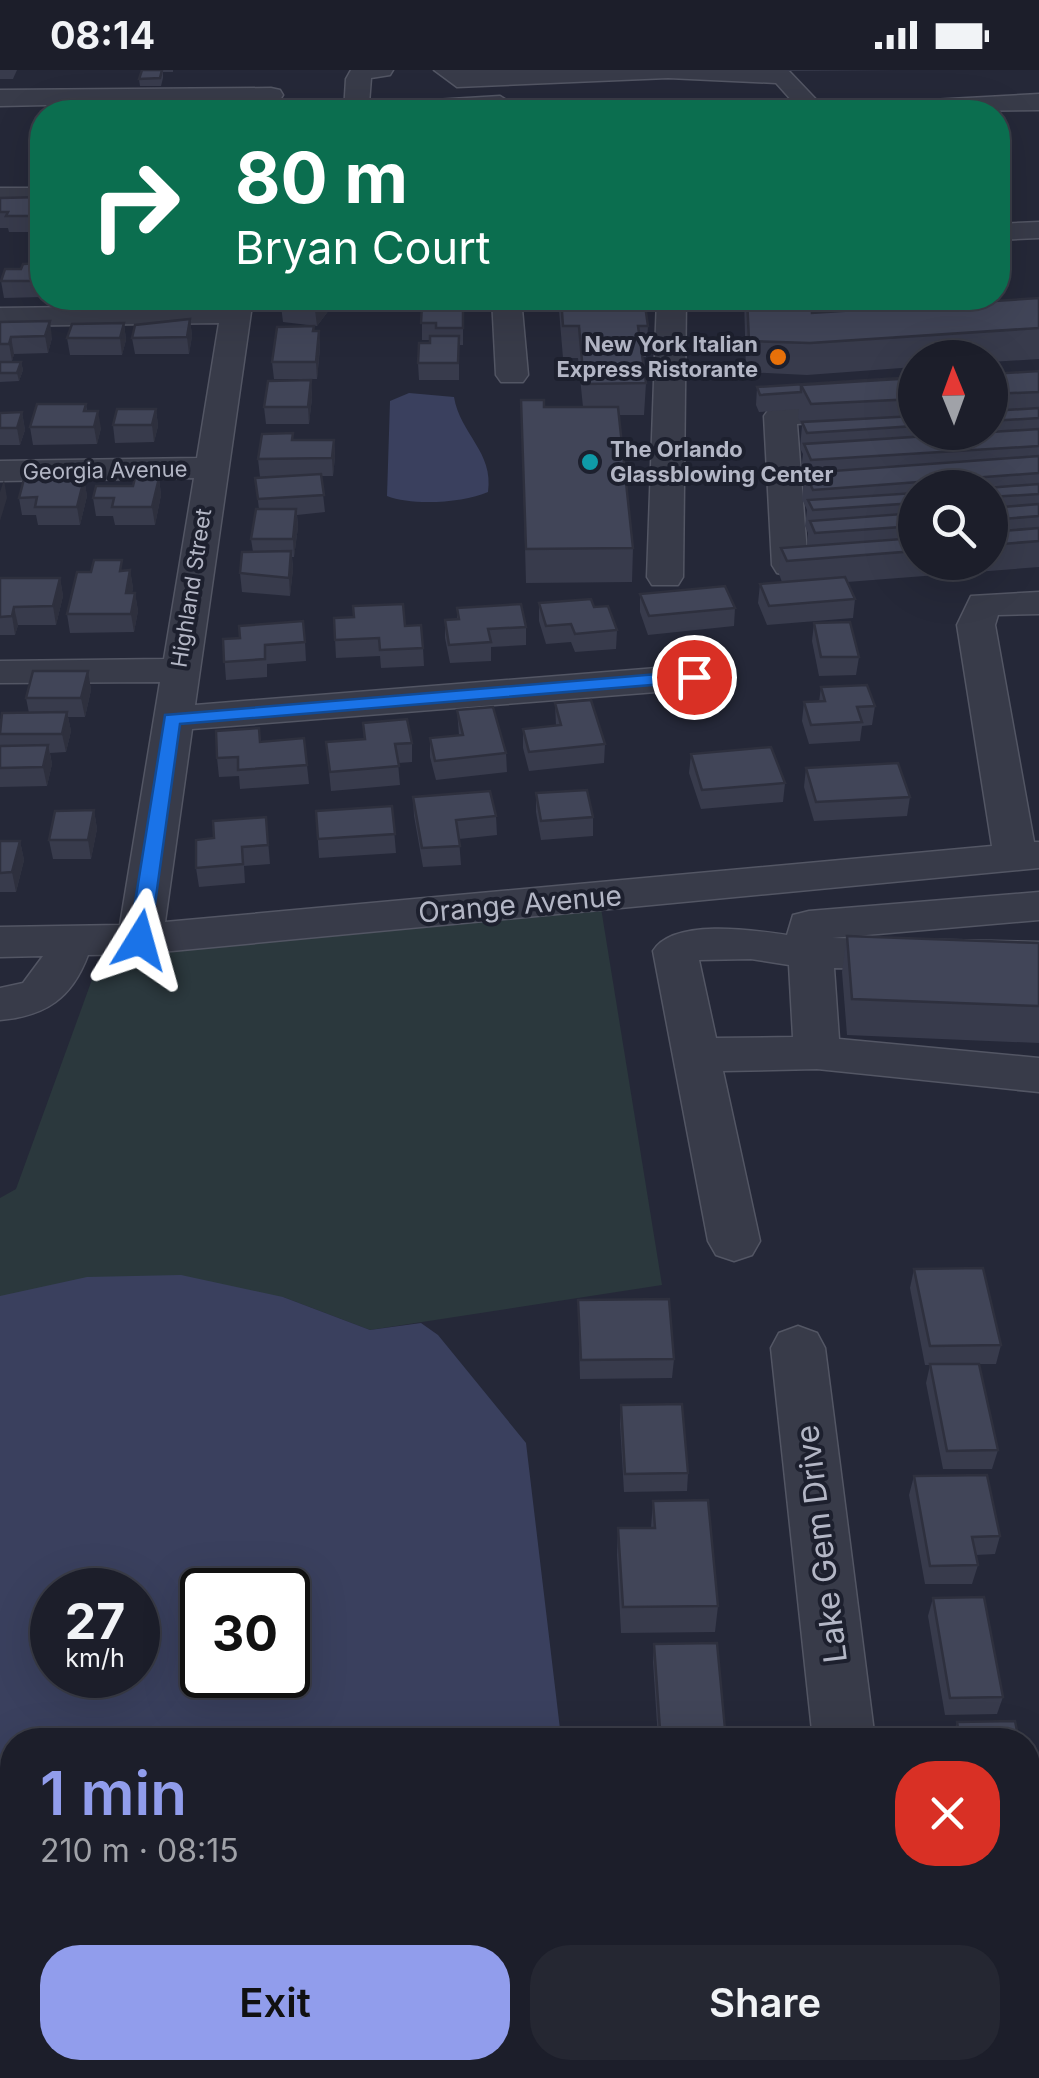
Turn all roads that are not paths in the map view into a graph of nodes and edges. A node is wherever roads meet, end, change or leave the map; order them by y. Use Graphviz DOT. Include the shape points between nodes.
graph roads {
  1 [pos="380,70"];
  2 [pos="446,70"];
  3 [pos="781,73"];
  4 [pos="512,80"];
  5 [pos="272,93"];
  6 [pos="0,98"];
  7 [pos="357,100"];
  8 [pos="519,100"];
  9 [pos="805,100"];
  10 [pos="1039,102"];
  11 [pos="1010,104"];
  12 [pos="0,196"];
  13 [pos="30,196"];
  14 [pos="1039,230"];
  15 [pos="1010,231"];
  16 [pos="150,310"];
  17 [pos="235,310"];
  18 [pos="507,310"];
  19 [pos="671,310"];
  20 [pos="0,317"];
  21 [pos="512,375"];
  22 [pos="898,420"];
  23 [pos="210,468"];
  24 [pos="0,471"];
  25 [pos="785,495"];
  26 [pos="898,529"];
  27 [pos="898,557"];
  28 [pos="665,577"];
  29 [pos="1039,602"];
  30 [pos="179,670"];
  31 [pos="0,672"];
  32 [pos="694,677"];
  33 [pos="172,719"];
  34 [pos="1027,856"];
  35 [pos="1039,906"];
  36 [pos="140,940"];
  37 [pos="70,941"];
  38 [pos="0,942"];
  39 [pos="810,953"];
  40 [pos="1039,957"];
  41 [pos="0,1004"];
  42 [pos="817,1052"];
  43 [pos="696,1055"];
  44 [pos="1039,1075"];
  45 [pos="734,1241"];
  46 [pos="798,1348"];
  47 [pos="843,1728"];
  1 -- 7 [label="street" via="364,71"];
  2 -- 4 [label="street" via="457,80"];
  3 -- 4 [label="street"];
  3 -- 9 [label="street"];
  4 -- 8 [label="street"];
  5 -- 6 [label="street"];
  10 -- 11 [label="street"];
  12 -- 13 [label="street"];
  14 -- 15 [label="street"];
  16 -- 20 [label="street"];
  17 -- 23 [label="street, Highland Street"];
  18 -- 21 [label="street"];
  19 -- 28 [label="street"];
  22 -- 25 [label="street" via="780,416"];
  23 -- 24 [label="street, Georgia Avenue"];
  23 -- 30 [label="street, Highland Street"];
  25 -- 25 [label="street" via="823,493"];
  25 -- 26 [label="street"];
  25 -- 27 [label="street" via="790,565"];
  29 -- 34 [label="street" via="984,604 976,625"];
  30 -- 31 [label="street"];
  30 -- 33 [label="street, Highland Street"];
  32 -- 33 [label="street"];
  33 -- 36 [label="street, Highland Street"];
  34 -- 36 [label="street, Orange Avenue"];
  35 -- 39 [label="street" via="809,926"];
  36 -- 37 [label="street, Orange Avenue"];
  37 -- 38 [label="street, Orange Avenue"];
  37 -- 41 [label="street" via="61,974 46,994"];
  39 -- 40 [label="street"];
  39 -- 42 [label="street"];
  39 -- 43 [label="street" via="750,944 675,951"];
  42 -- 43 [label="street"];
  42 -- 44 [label="street"];
  43 -- 45 [label="street"];
  46 -- 47 [label="street, Lake Gem Drive"];
}
